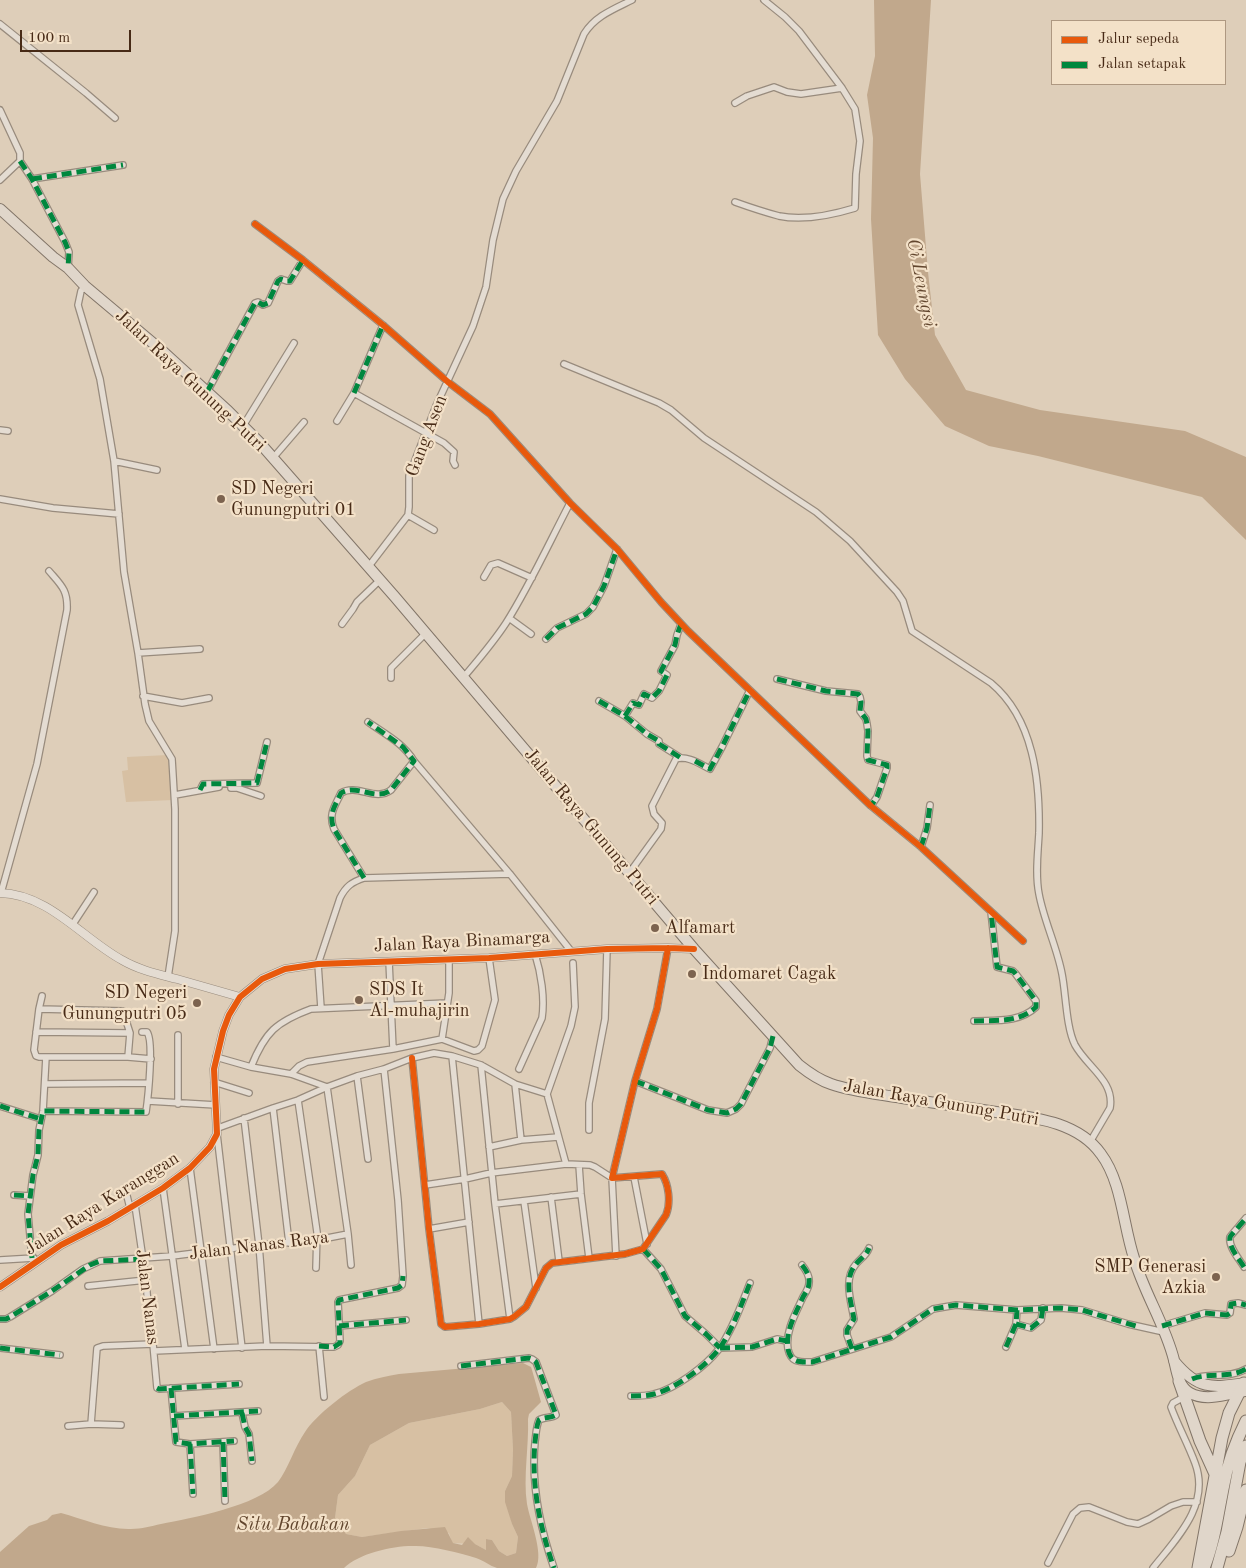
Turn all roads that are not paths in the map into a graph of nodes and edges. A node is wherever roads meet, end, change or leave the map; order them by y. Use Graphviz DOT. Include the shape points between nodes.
graph roads {
  1 [pos="632,0"];
  2 [pos="764,0"];
  3 [pos="0,24"];
  4 [pos="842,88"];
  5 [pos="735,103"];
  6 [pos="0,110"];
  7 [pos="115,118"];
  8 [pos="20,161"];
  9 [pos="123,165"];
  10 [pos="32,179"];
  11 [pos="0,180"];
  12 [pos="734,202"];
  13 [pos="0,209"];
  14 [pos="255,224"];
  15 [pos="303,260"];
  16 [pos="68,268"];
  17 [pos="85,286"];
  18 [pos="383,326"];
  19 [pos="294,343"];
  20 [pos="564,364"];
  21 [pos="448,382"];
  22 [pos="207,392"];
  23 [pos="354,393"];
  24 [pos="337,421"];
  25 [pos="304,422"];
  26 [pos="243,426"];
  27 [pos="0,430"];
  28 [pos="8,431"];
  29 [pos="426,433"];
  30 [pos="273,458"];
  31 [pos="114,461"];
  32 [pos="455,466"];
  33 [pos="158,470"];
  34 [pos="0,500"];
  35 [pos="570,503"];
  36 [pos="119,514"];
  37 [pos="408,516"];
  38 [pos="434,530"];
  39 [pos="617,549"];
  40 [pos="368,566"];
  41 [pos="48,571"];
  42 [pos="484,577"];
  43 [pos="532,578"];
  44 [pos="380,580"];
  45 [pos="509,618"];
  46 [pos="342,624"];
  47 [pos="681,624"];
  48 [pos="426,634"];
  49 [pos="531,634"];
  50 [pos="546,639"];
  51 [pos="200,649"];
  52 [pos="138,653"];
  53 [pos="391,678"];
  54 [pos="463,678"];
  55 [pos="777,679"];
  56 [pos="750,690"];
  57 [pos="144,696"];
  58 [pos="209,698"];
  59 [pos="599,701"];
  60 [pos="625,716"];
  61 [pos="368,722"];
  62 [pos="267,742"];
  63 [pos="681,758"];
  64 [pos="414,761"];
  65 [pos="200,790"];
  66 [pos="175,795"];
  67 [pos="261,796"];
  68 [pos="930,805"];
  69 [pos="871,806"];
  70 [pos="921,847"];
  71 [pos="630,872"];
  72 [pos="510,874"];
  73 [pos="364,878"];
  74 [pos="94,892"];
  75 [pos="1,893"];
  76 [pos="991,912"];
  77 [pos="73,924"];
  78 [pos="1023,942"];
  79 [pos="668,948"];
  80 [pos="607,949"];
  81 [pos="694,949"];
  82 [pos="571,951"];
  83 [pos="535,954"];
  84 [pos="489,958"];
  85 [pos="449,959"];
  86 [pos="389,962"];
  87 [pos="573,963"];
  88 [pos="318,964"];
  89 [pos="168,977"];
  90 [pos="42,996"];
  91 [pos="240,996"];
  92 [pos="448,1003"];
  93 [pos="390,1005"];
  94 [pos="321,1008"];
  95 [pos="39,1009"];
  96 [pos="974,1021"];
  97 [pos="36,1032"];
  98 [pos="142,1032"];
  99 [pos="130,1033"];
  100 [pos="178,1035"];
  101 [pos="773,1036"];
  102 [pos="442,1038"];
  103 [pos="393,1049"];
  104 [pos="452,1056"];
  105 [pos="46,1057"];
  106 [pos="216,1057"];
  107 [pos="128,1058"];
  108 [pos="412,1058"];
  109 [pos="151,1059"];
  110 [pos="481,1065"];
  111 [pos="251,1068"];
  112 [pos="384,1069"];
  113 [pos="519,1069"];
  114 [pos="291,1074"];
  115 [pos="357,1076"];
  116 [pos="635,1081"];
  117 [pos="214,1082"];
  118 [pos="148,1083"];
  119 [pos="45,1084"];
  120 [pos="515,1084"];
  121 [pos="327,1087"];
  122 [pos="249,1093"];
  123 [pos="547,1094"];
  124 [pos="298,1100"];
  125 [pos="148,1101"];
  126 [pos="178,1104"];
  127 [pos="216,1104"];
  128 [pos="0,1106"];
  129 [pos="273,1108"];
  130 [pos="43,1111"];
  131 [pos="244,1118"];
  132 [pos="41,1119"];
  133 [pos="589,1130"];
  134 [pos="217,1131"];
  135 [pos="558,1137"];
  136 [pos="521,1140"];
  137 [pos="1090,1142"];
  138 [pos="490,1147"];
  139 [pos="368,1159"];
  140 [pos="566,1164"];
  141 [pos="580,1165"];
  142 [pos="190,1168"];
  143 [pos="491,1173"];
  144 [pos="612,1178"];
  145 [pos="634,1178"];
  146 [pos="465,1179"];
  147 [pos="425,1185"];
  148 [pos="125,1188"];
  149 [pos="163,1188"];
  150 [pos="581,1194"];
  151 [pos="14,1195"];
  152 [pos="30,1196"];
  153 [pos="551,1197"];
  154 [pos="524,1201"];
  155 [pos="495,1204"];
  156 [pos="132,1206"];
  157 [pos="1246,1218"];
  158 [pos="469,1222"];
  159 [pos="429,1229"];
  160 [pos="348,1234"];
  161 [pos="317,1240"];
  162 [pos="290,1243"];
  163 [pos="259,1245"];
  164 [pos="645,1247"];
  165 [pos="869,1248"];
  166 [pos="230,1249"];
  167 [pos="202,1253"];
  168 [pos="172,1256"];
  169 [pos="616,1256"];
  170 [pos="32,1258"];
  171 [pos="41,1258"];
  172 [pos="589,1258"];
  173 [pos="143,1259"];
  174 [pos="0,1260"];
  175 [pos="559,1262"];
  176 [pos="350,1265"];
  177 [pos="802,1265"];
  178 [pos="1244,1267"];
  179 [pos="316,1268"];
  180 [pos="146,1280"];
  181 [pos="750,1283"];
  182 [pos="0,1286"];
  183 [pos="88,1286"];
  184 [pos="536,1288"];
  185 [pos="1246,1305"];
  186 [pos="1043,1308"];
  187 [pos="1017,1310"];
  188 [pos="0,1319"];
  189 [pos="510,1319"];
  190 [pos="406,1320"];
  191 [pos="479,1324"];
  192 [pos="1016,1324"];
  193 [pos="339,1326"];
  194 [pos="1163,1329"];
  195 [pos="787,1341"];
  196 [pos="153,1344"];
  197 [pos="267,1346"];
  198 [pos="319,1346"];
  199 [pos="1006,1347"];
  200 [pos="0,1348"];
  201 [pos="242,1348"];
  202 [pos="720,1348"];
  203 [pos="185,1349"];
  204 [pos="214,1349"];
  205 [pos="852,1349"];
  206 [pos="154,1351"];
  207 [pos="60,1355"];
  208 [pos="1174,1360"];
  209 [pos="462,1366"];
  210 [pos="1246,1369"];
  211 [pos="1192,1379"];
  212 [pos="1179,1380"];
  213 [pos="239,1384"];
  214 [pos="1244,1387"];
  215 [pos="171,1388"];
  216 [pos="631,1396"];
  217 [pos="324,1397"];
  218 [pos="1184,1397"];
  219 [pos="258,1411"];
  220 [pos="242,1413"];
  221 [pos="174,1416"];
  222 [pos="1246,1421"];
  223 [pos="91,1424"];
  224 [pos="121,1425"];
  225 [pos="68,1426"];
  226 [pos="234,1441"];
  227 [pos="223,1442"];
  228 [pos="190,1444"];
  229 [pos="1246,1446"];
  230 [pos="252,1461"];
  231 [pos="1215,1474"];
  232 [pos="1246,1490"];
  233 [pos="193,1494"];
  234 [pos="225,1501"];
  235 [pos="1197,1502"];
  236 [pos="1048,1563"];
  237 [pos="551,1567"];
  238 [pos="1153,1568"];
  239 [pos="1198,1568"];
  240 [pos="1204,1568"];
  241 [pos="1218,1568"];
  1 -- 21 [label="street, Gang Asen" via="604,14 589,26 557,101 516,171 498,218 486,287"];
  2 -- 4 [label="street" via="799,31"];
  3 -- 7 [label="street"];
  4 -- 5 [label="street" via="801,94 774,87"];
  4 -- 12 [label="street" via="855,109 860,141 855,208 795,217 780,216"];
  6 -- 8 [label="street" via="20,153"];
  8 -- 10 [label="street"];
  8 -- 11 [label="street"];
  9 -- 10 [label="street"];
  10 -- 16 [label="street" via="65,242 69,252"];
  13 -- 16 [label="main road, Jalan Raya Gunung Putri"];
  14 -- 15 [label="street"];
  15 -- 18 [label="street"];
  15 -- 22 [label="street" via="290,281 278,281 268,303 255,304"];
  16 -- 17 [label="main road, Jalan Raya Gunung Putri"];
  17 -- 22 [label="main road, Jalan Raya Gunung Putri"];
  17 -- 31 [label="street" via="78,305 100,379"];
  18 -- 21 [label="street"];
  18 -- 23 [label="street"];
  19 -- 26 [label="street"];
  20 -- 137 [label="street" via="659,402 704,438 816,512 850,541 897,592 912,632 991,683 1015,711 1026,734 1037,781 1038,893 1058,959 1074,1043 1091,1068 1108,1085 1112,1102"];
  21 -- 29 [label="street, Gang Asen"];
  21 -- 35 [label="street" via="490,414"];
  22 -- 26 [label="main road, Jalan Raya Gunung Putri"];
  23 -- 24 [label="street"];
  23 -- 29 [label="street"];
  25 -- 30 [label="street"];
  26 -- 30 [label="main road, Jalan Raya Gunung Putri"];
  27 -- 28 [label="street"];
  29 -- 32 [label="street" via="452,450"];
  29 -- 37 [label="street, Gang Asen" via="409,476"];
  30 -- 40 [label="main road, Jalan Raya Gunung Putri"];
  31 -- 33 [label="street"];
  31 -- 36 [label="street"];
  34 -- 36 [label="street"];
  35 -- 39 [label="street"];
  35 -- 43 [label="street"];
  36 -- 52 [label="street" via="124,572"];
  37 -- 38 [label="street"];
  37 -- 40 [label="street"];
  39 -- 47 [label="street"];
  39 -- 50 [label="street" via="593,607 586,614 557,628"];
  40 -- 44 [label="main road, Jalan Raya Gunung Putri"];
  41 -- 75 [label="street" via="64,588 68,610 37,764"];
  42 -- 43 [label="street" via="492,565 498,563"];
  43 -- 45 [label="street"];
  44 -- 46 [label="street" via="357,602"];
  44 -- 48 [label="main road, Jalan Raya Gunung Putri"];
  45 -- 49 [label="street"];
  45 -- 54 [label="street"];
  47 -- 56 [label="street"];
  47 -- 60 [label="street" via="661,672 667,675 659,692 652,698 644,694 639,705 632,703"];
  48 -- 53 [label="street" via="391,668"];
  48 -- 54 [label="main road, Jalan Raya Gunung Putri"];
  51 -- 52 [label="street"];
  52 -- 57 [label="street"];
  54 -- 71 [label="main road, Jalan Raya Gunung Putri"];
  55 -- 69 [label="street" via="826,691 858,694 860,711 866,719 868,731 868,760 887,765"];
  56 -- 63 [label="street" via="710,768"];
  56 -- 69 [label="street"];
  57 -- 58 [label="street" via="182,703"];
  57 -- 66 [label="street" via="149,721 172,759"];
  59 -- 60 [label="street"];
  60 -- 63 [label="street"];
  61 -- 64 [label="street" via="403,747"];
  62 -- 65 [label="street" via="257,783 204,784"];
  63 -- 71 [label="street" via="676,759 652,806 662,823 661,829"];
  64 -- 72 [label="street"];
  64 -- 73 [label="street" via="387,793 376,795 351,789 341,793 331,816 334,829"];
  65 -- 66 [label="street"];
  65 -- 67 [label="street" via="237,788"];
  66 -- 89 [label="street" via="175,931"];
  68 -- 70 [label="street"];
  69 -- 70 [label="street"];
  70 -- 76 [label="street"];
  71 -- 81 [label="main road, Jalan Raya Gunung Putri"];
  72 -- 73 [label="street"];
  72 -- 82 [label="street"];
  73 -- 88 [label="street" via="345,888"];
  74 -- 77 [label="street"];
  75 -- 77 [label="street" via="26,898"];
  76 -- 78 [label="street"];
  76 -- 96 [label="street" via="997,967 1015,973 1036,1001 1036,1007 1011,1020"];
  77 -- 89 [label="street" via="122,960"];
  79 -- 80 [label="street, Jalan Raya Binamarga"];
  79 -- 81 [label="street, Jalan Raya Binamarga"];
  79 -- 116 [label="street" via="657,1009"];
  80 -- 82 [label="street, Jalan Raya Binamarga"];
  80 -- 133 [label="street" via="605,1019 589,1103"];
  81 -- 101 [label="main road, Jalan Raya Gunung Putri"];
  82 -- 83 [label="street, Jalan Raya Binamarga"];
  83 -- 84 [label="street, Jalan Raya Binamarga"];
  83 -- 113 [label="street" via="544,1010"];
  84 -- 85 [label="street, Jalan Raya Binamarga"];
  84 -- 102 [label="street" via="494,1000 482,1046 474,1051"];
  85 -- 86 [label="street, Jalan Raya Binamarga"];
  85 -- 92 [label="street"];
  86 -- 88 [label="street, Jalan Raya Binamarga"];
  86 -- 93 [label="street"];
  87 -- 123 [label="street" via="574,1013"];
  88 -- 91 [label="street, Jalan Raya Binamarga" via="274,973"];
  88 -- 94 [label="street"];
  89 -- 91 [label="street"];
  90 -- 95 [label="street"];
  91 -- 106 [label="street" via="229,1015"];
  92 -- 93 [label="street"];
  92 -- 102 [label="street"];
  93 -- 94 [label="street"];
  93 -- 103 [label="street"];
  94 -- 111 [label="street" via="292,1016 276,1026 259,1046"];
  95 -- 97 [label="street"];
  95 -- 99 [label="street" via="123,1010"];
  97 -- 99 [label="street"];
  97 -- 105 [label="street" via="34,1053"];
  98 -- 109 [label="street" via="150,1036"];
  99 -- 107 [label="street"];
  100 -- 126 [label="street"];
  101 -- 116 [label="street" via="741,1104 727,1112 708,1110"];
  101 -- 137 [label="main road, Jalan Raya Gunung Putri" via="809,1073 832,1084 888,1096 1040,1119 1072,1130"];
  102 -- 103 [label="street"];
  103 -- 114 [label="street" via="307,1062"];
  104 -- 108 [label="street" via="434,1054"];
  104 -- 110 [label="street"];
  104 -- 146 [label="street"];
  105 -- 107 [label="street"];
  105 -- 119 [label="street"];
  106 -- 111 [label="street"];
  106 -- 117 [label="street"];
  107 -- 109 [label="street"];
  108 -- 112 [label="street"];
  108 -- 147 [label="street"];
  109 -- 118 [label="street"];
  110 -- 120 [label="street"];
  110 -- 138 [label="street"];
  111 -- 114 [label="street"];
  112 -- 115 [label="street"];
  112 -- 193 [label="street" via="398,1200 402,1285 341,1298 338,1302"];
  114 -- 121 [label="street"];
  115 -- 121 [label="street"];
  115 -- 139 [label="street"];
  116 -- 144 [label="street"];
  117 -- 122 [label="street"];
  117 -- 127 [label="street"];
  118 -- 119 [label="street"];
  118 -- 125 [label="street"];
  119 -- 130 [label="street"];
  120 -- 123 [label="street"];
  120 -- 136 [label="street"];
  121 -- 124 [label="street"];
  121 -- 160 [label="street, Jalan Nanas Raya"];
  123 -- 135 [label="street"];
  124 -- 129 [label="street"];
  124 -- 161 [label="street"];
  125 -- 126 [label="street"];
  125 -- 130 [label="street" via="146,1112"];
  126 -- 127 [label="street"];
  127 -- 134 [label="street"];
  128 -- 132 [label="street"];
  129 -- 131 [label="street"];
  129 -- 162 [label="street"];
  130 -- 132 [label="street"];
  131 -- 134 [label="street"];
  131 -- 163 [label="street"];
  132 -- 152 [label="street"];
  134 -- 142 [label="street, Jalan Raya Karanggan" via="210,1147"];
  134 -- 166 [label="street"];
  135 -- 136 [label="street"];
  135 -- 140 [label="street"];
  136 -- 138 [label="street"];
  137 -- 194 [label="main road, Jalan Raya Gunung Putri" via="1102,1154 1110,1170 1134,1259"];
  138 -- 143 [label="street"];
  140 -- 141 [label="street"];
  140 -- 143 [label="street"];
  141 -- 144 [label="street" via="595,1166"];
  141 -- 150 [label="street"];
  142 -- 149 [label="street, Jalan Raya Karanggan"];
  142 -- 167 [label="street"];
  143 -- 146 [label="street"];
  143 -- 155 [label="street"];
  144 -- 145 [label="street"];
  144 -- 169 [label="street"];
  145 -- 164 [label="street"];
  145 -- 164 [label="street" via="662,1174 666,1185 669,1209"];
  146 -- 147 [label="street"];
  146 -- 158 [label="street"];
  147 -- 159 [label="street"];
  148 -- 156 [label="street, Jalan Nanas"];
  149 -- 156 [label="street, Jalan Raya Karanggan"];
  149 -- 168 [label="street"];
  150 -- 153 [label="street"];
  150 -- 172 [label="street"];
  151 -- 152 [label="street"];
  152 -- 170 [label="street" via="28,1214"];
  153 -- 154 [label="street"];
  153 -- 175 [label="street"];
  154 -- 155 [label="street"];
  154 -- 184 [label="street"];
  155 -- 189 [label="street"];
  156 -- 171 [label="street, Jalan Raya Karanggan"];
  156 -- 173 [label="street, Jalan Nanas"];
  157 -- 178 [label="street" via="1230,1237 1231,1246"];
  158 -- 159 [label="street"];
  158 -- 191 [label="street"];
  159 -- 191 [label="street" via="441,1324 445,1327"];
  160 -- 161 [label="street, Jalan Nanas Raya"];
  160 -- 176 [label="street"];
  161 -- 162 [label="street, Jalan Nanas Raya"];
  161 -- 179 [label="street"];
  162 -- 163 [label="street, Jalan Nanas Raya"];
  163 -- 166 [label="street, Jalan Nanas Raya"];
  163 -- 197 [label="street"];
  164 -- 169 [label="street"];
  164 -- 202 [label="street" via="661,1269 685,1316"];
  165 -- 205 [label="street" via="850,1274 854,1319 847,1335"];
  166 -- 167 [label="street, Jalan Nanas Raya"];
  166 -- 201 [label="street"];
  167 -- 168 [label="street, Jalan Nanas Raya"];
  167 -- 204 [label="street"];
  168 -- 173 [label="street, Jalan Nanas Raya"];
  168 -- 203 [label="street"];
  169 -- 172 [label="street"];
  170 -- 171 [label="street"];
  170 -- 174 [label="street"];
  171 -- 182 [label="street, Jalan Raya Karanggan"];
  172 -- 175 [label="street"];
  173 -- 180 [label="street, Jalan Nanas"];
  173 -- 188 [label="street, Jalan Nanas Raya" via="100,1261 90,1265 6,1319"];
  175 -- 184 [label="street" via="549,1266"];
  177 -- 195 [label="street" via="808,1275 808,1287"];
  180 -- 183 [label="street"];
  180 -- 196 [label="street, Jalan Nanas"];
  181 -- 202 [label="street"];
  184 -- 189 [label="street" via="526,1307"];
  185 -- 194 [label="street" via="1231,1304 1227,1315 1206,1313"];
  186 -- 187 [label="street"];
  186 -- 192 [label="street" via="1041,1320 1031,1328"];
  186 -- 194 [label="street" via="1082,1310 1128,1324"];
  187 -- 192 [label="street"];
  187 -- 205 [label="street" via="964,1305 940,1308 891,1337"];
  189 -- 191 [label="street"];
  190 -- 193 [label="street"];
  192 -- 199 [label="street"];
  193 -- 198 [label="street" via="340,1343 334,1347"];
  194 -- 208 [label="main road, Jalan Raya Gunung Putri"];
  195 -- 202 [label="street"];
  195 -- 205 [label="street" via="789,1355 800,1362 812,1362"];
  196 -- 206 [label="street, Jalan Nanas"];
  196 -- 223 [label="street" via="97,1348"];
  197 -- 198 [label="street"];
  197 -- 201 [label="street"];
  198 -- 217 [label="street"];
  200 -- 207 [label="street"];
  201 -- 204 [label="street"];
  202 -- 216 [label="street" via="698,1370 672,1386 652,1395"];
  203 -- 204 [label="street"];
  203 -- 206 [label="street"];
  206 -- 215 [label="street, Jalan Nanas" via="158,1388"];
  208 -- 211 [label="main road"];
  208 -- 212 [label="main road, Jalan Raya Gunung Putri"];
  209 -- 237 [label="street" via="529,1358 536,1362 556,1414 537,1423 534,1458 535,1491"];
  210 -- 211 [label="street"];
  211 -- 214 [label="main road" via="1206,1386"];
  212 -- 214 [label="main road" via="1191,1394 1200,1397 1213,1397"];
  212 -- 218 [label="highway"];
  213 -- 215 [label="street"];
  214 -- 231 [label="highway" via="1225,1425"];
  215 -- 221 [label="street"];
  218 -- 231 [label="highway"];
  218 -- 235 [label="street" via="1171,1407 1196,1465 1199,1480"];
  219 -- 220 [label="street"];
  220 -- 221 [label="street"];
  220 -- 230 [label="street" via="244,1428 249,1434"];
  221 -- 228 [label="street" via="176,1442"];
  222 -- 240 [label="highway" via="1231,1455 1214,1538"];
  223 -- 224 [label="street"];
  223 -- 225 [label="street"];
  226 -- 227 [label="street"];
  227 -- 228 [label="street"];
  227 -- 234 [label="street"];
  228 -- 233 [label="street"];
  229 -- 241 [label="highway"];
  231 -- 239 [label="highway"];
  232 -- 241 [label="highway" via="1238,1527"];
  235 -- 236 [label="street" via="1171,1506 1138,1524 1080,1508 1073,1514"];
  235 -- 238 [label="street" via="1184,1531"];
}
